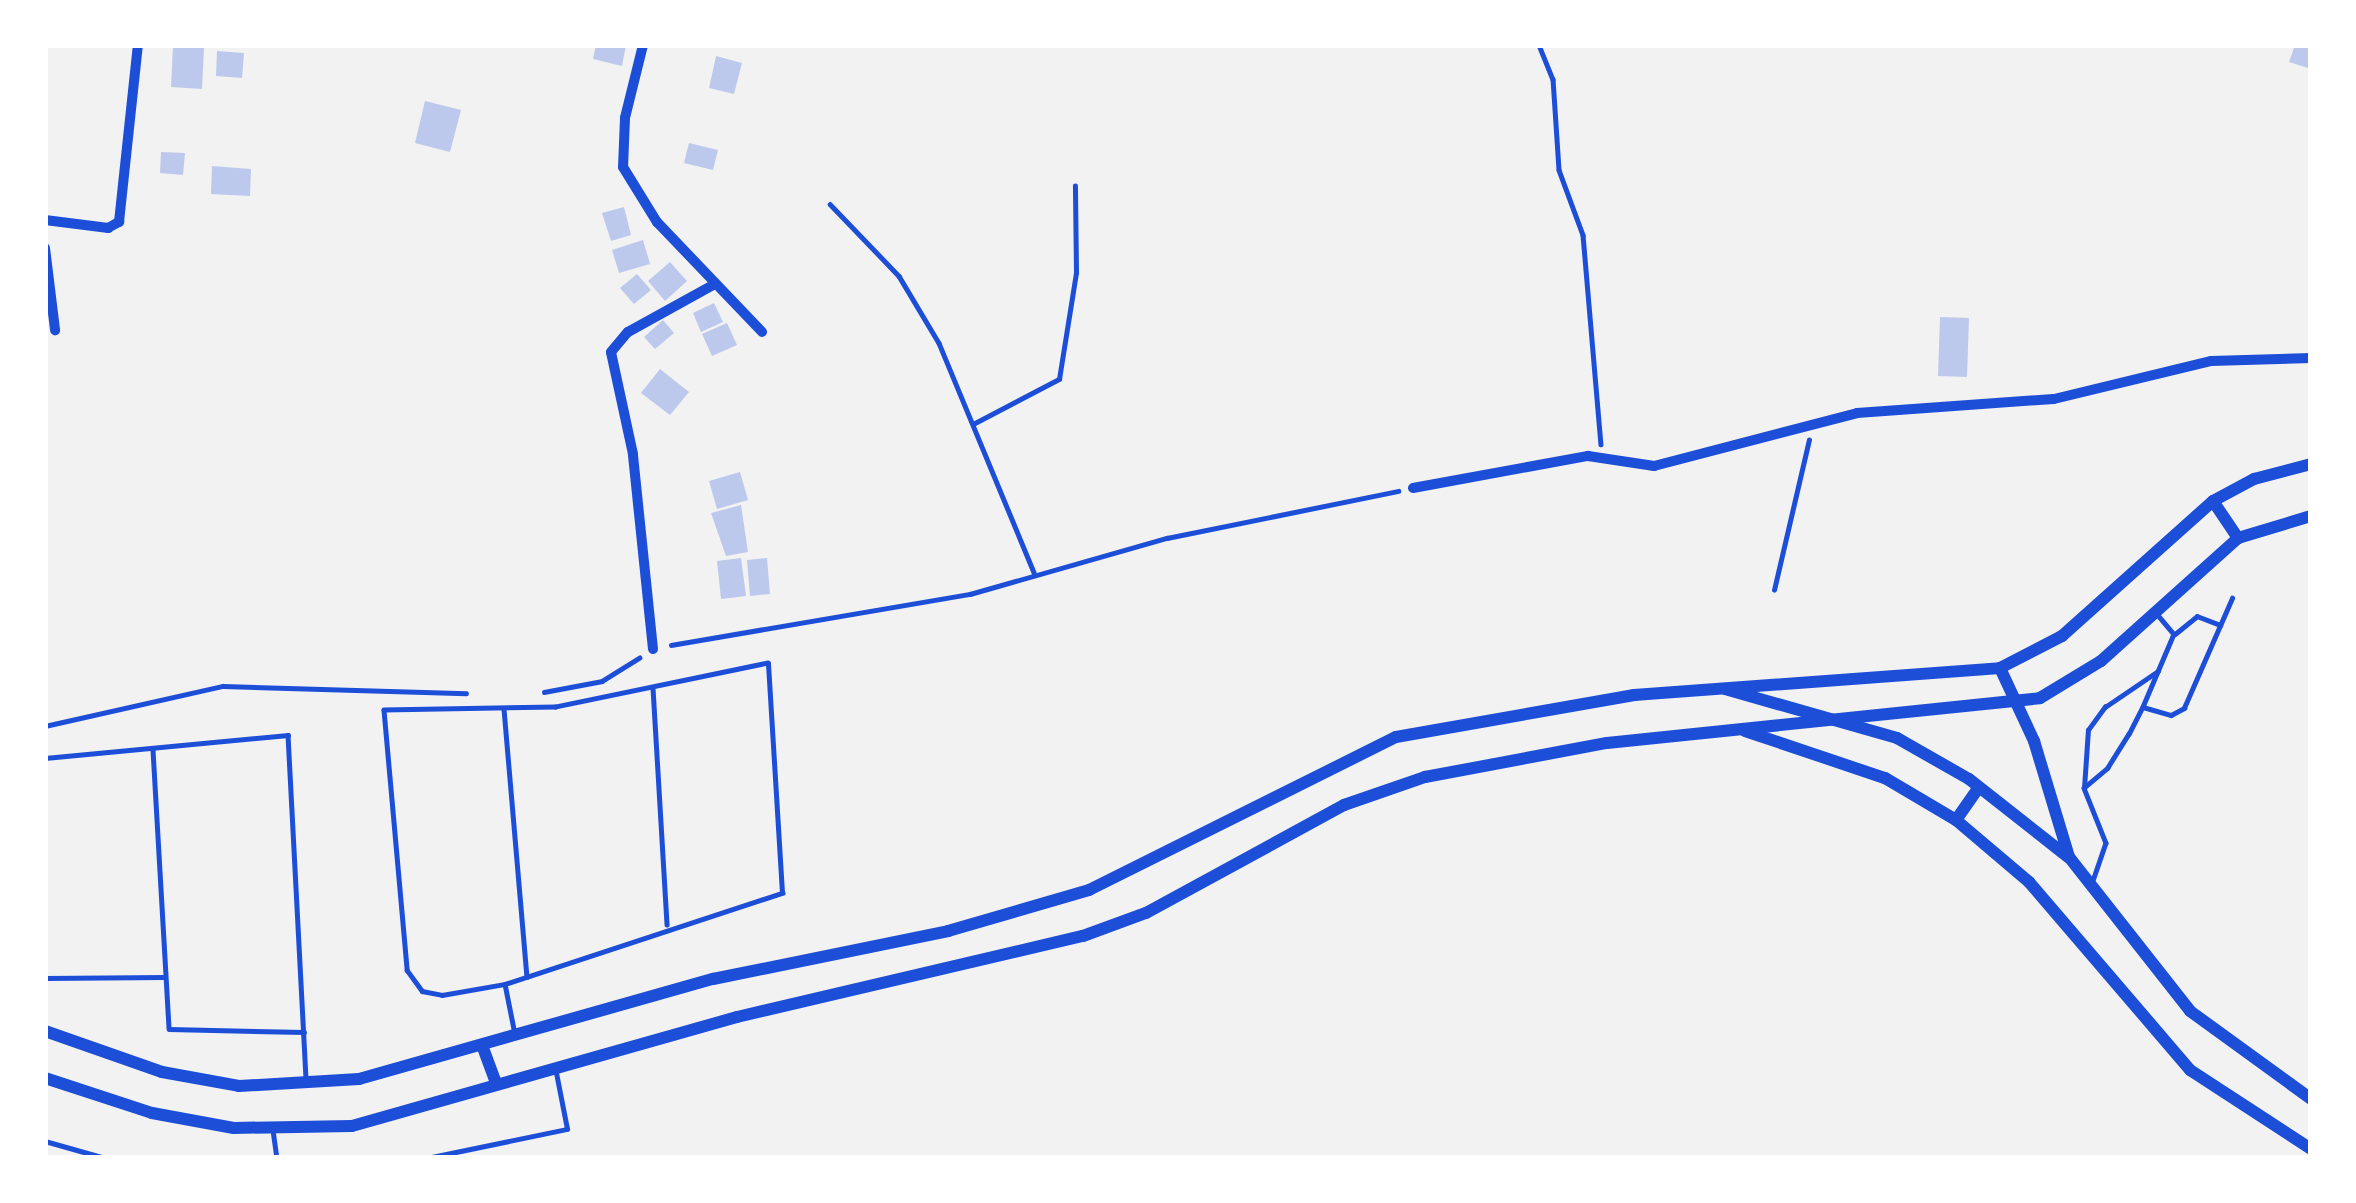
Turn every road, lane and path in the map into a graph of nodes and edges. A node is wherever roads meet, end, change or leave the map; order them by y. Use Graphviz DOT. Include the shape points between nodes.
graph roads {
  1 [pos="138,45"];
  2 [pos="643,45"];
  3 [pos="1539,45"];
  4 [pos="1076,186"];
  5 [pos="830,203"];
  6 [pos="45,220"];
  7 [pos="45,248"];
  8 [pos="715,284"];
  9 [pos="55,331"];
  10 [pos="762,332"];
  11 [pos="2311,358"];
  12 [pos="1814,423"];
  13 [pos="973,424"];
  14 [pos="1602,458"];
  15 [pos="2311,464"];
  16 [pos="1413,488"];
  17 [pos="2213,500"];
  18 [pos="2311,516"];
  19 [pos="2237,538"];
  20 [pos="1034,572"];
  21 [pos="1774,590"];
  22 [pos="2232,598"];
  23 [pos="2155,612"];
  24 [pos="2220,625"];
  25 [pos="2174,634"];
  26 [pos="653,650"];
  27 [pos="2000,668"];
  28 [pos="2158,670"];
  29 [pos="1716,687"];
  30 [pos="653,688"];
  31 [pos="468,693"];
  32 [pos="526,693"];
  33 [pos="2016,705"];
  34 [pos="2143,707"];
  35 [pos="504,709"];
  36 [pos="1838,716"];
  37 [pos="45,726"];
  38 [pos="1739,729"];
  39 [pos="153,748"];
  40 [pos="45,758"];
  41 [pos="1978,788"];
  42 [pos="2084,788"];
  43 [pos="1956,820"];
  44 [pos="2069,857"];
  45 [pos="2090,885"];
  46 [pos="668,925"];
  47 [pos="166,976"];
  48 [pos="527,977"];
  49 [pos="45,978"];
  50 [pos="505,984"];
  51 [pos="45,1031"];
  52 [pos="304,1032"];
  53 [pos="515,1035"];
  54 [pos="482,1046"];
  55 [pos="555,1067"];
  56 [pos="45,1078"];
  57 [pos="496,1084"];
  58 [pos="306,1086"];
  59 [pos="2311,1099"];
  60 [pos="273,1130"];
  61 [pos="45,1141"];
  62 [pos="2311,1149"];
  63 [pos="105,1158"];
  64 [pos="277,1158"];
  65 [pos="427,1158"];
  1 -- 6 [label="street" via="119,222 108,228"];
  2 -- 8 [label="street" via="623,167 657,222"];
  3 -- 14 [label="path" via="1553,79 1558,170 1583,236"];
  4 -- 13 [label="path" via="1076,273 1059,379"];
  5 -- 13 [label="path" via="899,276 940,343"];
  7 -- 9 [label="street"];
  8 -- 10 [label="street"];
  8 -- 26 [label="street" via="628,332 611,352 633,454"];
  11 -- 12 [label="street" via="2211,362 2054,398 1942,402"];
  12 -- 14 [label="street" via="1654,466"];
  12 -- 21 [label="path"];
  13 -- 20 [label="path"];
  14 -- 16 [label="street"];
  15 -- 17 [label="street" via="2254,478"];
  16 -- 20 [label="path"];
  17 -- 19 [label="street"];
  17 -- 27 [label="street" via="2062,636"];
  18 -- 19 [label="street"];
  19 -- 23 [label="street"];
  20 -- 26 [label="path" via="970,594"];
  22 -- 24 [label="lane"];
  23 -- 25 [label="lane"];
  23 -- 33 [label="street" via="2067,685"];
  24 -- 25 [label="lane" via="2197,616"];
  24 -- 34 [label="lane" via="2183,708 2171,715"];
  25 -- 28 [label="lane"];
  26 -- 32 [label="path" via="602,682"];
  27 -- 29 [label="street"];
  27 -- 33 [label="street"];
  28 -- 34 [label="lane"];
  28 -- 42 [label="lane" via="2105,707 2088,730"];
  29 -- 36 [label="street"];
  29 -- 53 [label="street" via="1396,737 1089,890"];
  30 -- 35 [label="lane"];
  30 -- 46 [label="lane"];
  30 -- 46 [label="lane" via="768,663 782,893"];
  31 -- 37 [label="path" via="223,686"];
  33 -- 36 [label="street"];
  33 -- 44 [label="street"];
  34 -- 42 [label="lane" via="2108,768"];
  35 -- 48 [label="lane"];
  35 -- 50 [label="lane" via="383,710 407,970 422,991 442,995"];
  36 -- 38 [label="street"];
  36 -- 41 [label="street" via="1897,738"];
  38 -- 43 [label="street" via="1885,778"];
  38 -- 55 [label="street" via="1607,743 1425,777 1344,805 1146,913 1083,936"];
  39 -- 40 [label="lane"];
  39 -- 47 [label="lane"];
  39 -- 52 [label="lane" via="288,736"];
  41 -- 43 [label="street"];
  41 -- 44 [label="street"];
  42 -- 45 [label="lane" via="2108,856"];
  43 -- 62 [label="street" via="2029,882 2190,1070"];
  44 -- 45 [label="street"];
  45 -- 59 [label="street" via="2190,1011"];
  46 -- 48 [label="lane"];
  47 -- 49 [label="lane"];
  47 -- 52 [label="lane" via="169,1029"];
  48 -- 50 [label="lane"];
  50 -- 53 [label="lane"];
  51 -- 58 [label="street" via="162,1072 239,1086"];
  52 -- 58 [label="lane"];
  53 -- 54 [label="street"];
  54 -- 57 [label="street"];
  54 -- 58 [label="street"];
  55 -- 57 [label="street"];
  55 -- 65 [label="lane" via="567,1129"];
  56 -- 60 [label="street" via="152,1113"];
  57 -- 60 [label="street" via="352,1126"];
  60 -- 64 [label="lane"];
  61 -- 63 [label="lane"];
}
